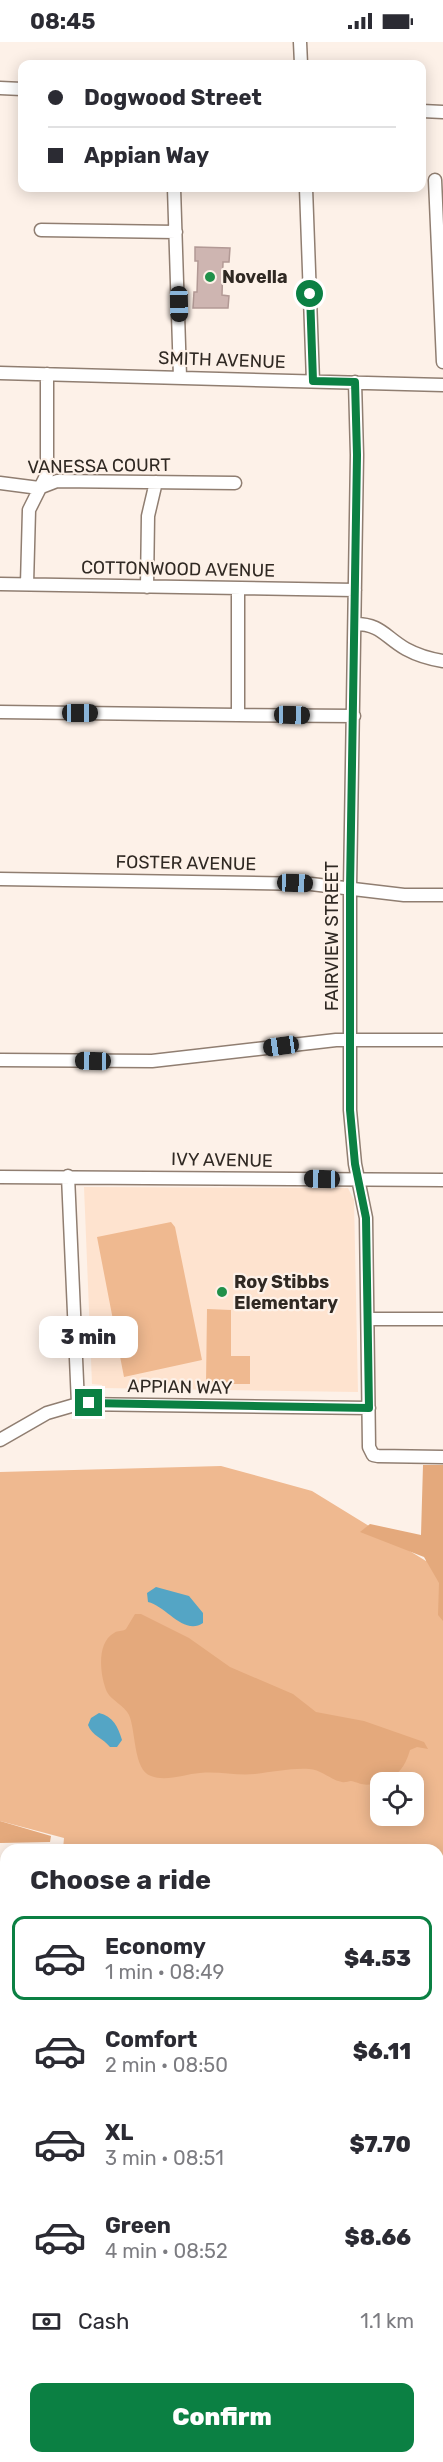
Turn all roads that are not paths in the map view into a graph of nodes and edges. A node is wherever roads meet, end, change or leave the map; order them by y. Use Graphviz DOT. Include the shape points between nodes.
graph roads {
  1 [pos="300,42"];
  2 [pos="301,60"];
  3 [pos="0,88"];
  4 [pos="18,89"];
  5 [pos="426,111"];
  6 [pos="443,112"];
  7 [pos="435,180"];
  8 [pos="174,192"];
  9 [pos="306,192"];
  10 [pos="41,230"];
  11 [pos="176,232"];
  12 [pos="443,362"];
  13 [pos="0,373"];
  14 [pos="47,374"];
  15 [pos="180,377"];
  16 [pos="313,381"];
  17 [pos="355,382"];
  18 [pos="443,385"];
  19 [pos="156,482"];
  20 [pos="0,483"];
  21 [pos="236,483"];
  22 [pos="39,488"];
  23 [pos="0,584"];
  24 [pos="27,584"];
  25 [pos="147,587"];
  26 [pos="238,589"];
  27 [pos="355,590"];
  28 [pos="355,624"];
  29 [pos="443,661"];
  30 [pos="0,712"];
  31 [pos="238,715"];
  32 [pos="354,716"];
  33 [pos="0,879"];
  34 [pos="350,888"];
  35 [pos="443,896"];
  36 [pos="349,1040"];
  37 [pos="443,1040"];
  38 [pos="0,1060"];
  39 [pos="68,1176"];
  40 [pos="0,1178"];
  41 [pos="359,1179"];
  42 [pos="443,1180"];
  43 [pos="368,1318"];
  44 [pos="443,1319"];
  45 [pos="78,1404"];
  46 [pos="369,1408"];
  47 [pos="0,1440"];
  48 [pos="443,1457"];
  1 -- 2 [label="street"];
  3 -- 4 [label="street"];
  5 -- 6 [label="street"];
  7 -- 12 [label="street"];
  8 -- 11 [label="street"];
  9 -- 16 [label="street"];
  10 -- 11 [label="street"];
  11 -- 15 [label="street"];
  13 -- 14 [label="street, SMITH AVENUE"];
  14 -- 15 [label="street, SMITH AVENUE"];
  14 -- 22 [label="street" via="47,474"];
  15 -- 16 [label="street, SMITH AVENUE"];
  16 -- 17 [label="street, SMITH AVENUE"];
  17 -- 18 [label="street, SMITH AVENUE"];
  17 -- 27 [label="street, FAIRVIEW STREET"];
  19 -- 21 [label="street, VANESSA COURT"];
  19 -- 22 [label="street, VANESSA COURT" via="57,481"];
  19 -- 25 [label="street" via="148,516"];
  20 -- 22 [label="street, VANESSA COURT"];
  22 -- 24 [label="street" via="29,510"];
  23 -- 24 [label="street, COTTONWOOD AVENUE"];
  24 -- 25 [label="street, COTTONWOOD AVENUE"];
  25 -- 26 [label="street, COTTONWOOD AVENUE"];
  26 -- 27 [label="street, COTTONWOOD AVENUE"];
  26 -- 31 [label="street"];
  27 -- 28 [label="street, FAIRVIEW STREET"];
  28 -- 29 [label="street" via="371,624 405,648"];
  28 -- 32 [label="street, FAIRVIEW STREET"];
  30 -- 31 [label="street"];
  31 -- 32 [label="street"];
  32 -- 34 [label="street, FAIRVIEW STREET"];
  33 -- 34 [label="street, FOSTER AVENUE" via="300,883"];
  34 -- 35 [label="street, FOSTER AVENUE"];
  34 -- 36 [label="street, FAIRVIEW STREET"];
  36 -- 37 [label="street"];
  36 -- 38 [label="street" via="152,1061"];
  36 -- 41 [label="street, FAIRVIEW STREET" via="351,1124"];
  39 -- 40 [label="street, IVY AVENUE"];
  39 -- 41 [label="street, IVY AVENUE"];
  39 -- 45 [label="street"];
  41 -- 42 [label="street, IVY AVENUE"];
  41 -- 43 [label="street, FAIRVIEW STREET" via="366,1218"];
  43 -- 44 [label="street"];
  43 -- 46 [label="street, FAIRVIEW STREET"];
  45 -- 46 [label="street, APPIAN WAY"];
  45 -- 47 [label="street, APPIAN WAY" via="47,1413"];
  46 -- 48 [label="street, FAIRVIEW STREET" via="371,1453"];
}
